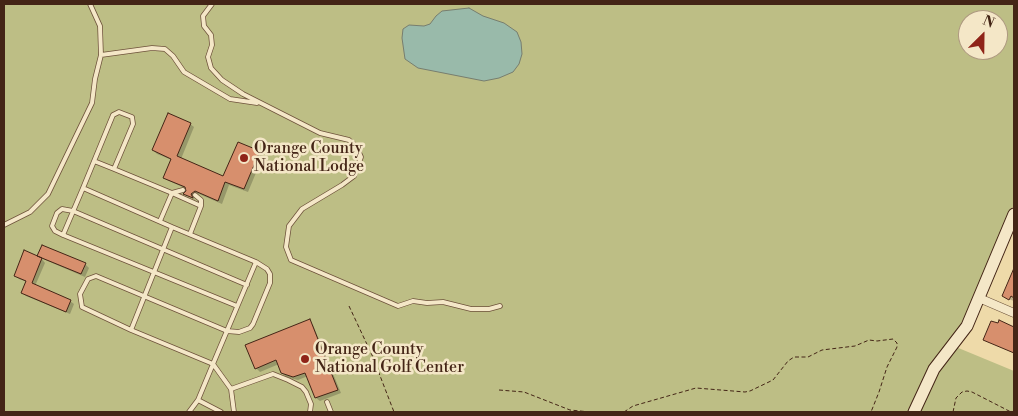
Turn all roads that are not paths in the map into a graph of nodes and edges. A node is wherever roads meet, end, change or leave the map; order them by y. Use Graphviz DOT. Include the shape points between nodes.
graph roads {
  1 [pos="90,4"];
  2 [pos="212,4"];
  3 [pos="101,55"];
  4 [pos="262,103"];
  5 [pos="94,161"];
  6 [pos="114,169"];
  7 [pos="83,188"];
  8 [pos="183,190"];
  9 [pos="172,194"];
  10 [pos="195,195"];
  11 [pos="201,206"];
  12 [pos="73,211"];
  13 [pos="1014,214"];
  14 [pos="160,221"];
  15 [pos="4,226"];
  16 [pos="172,227"];
  17 [pos="190,234"];
  18 [pos="63,236"];
  19 [pos="164,250"];
  20 [pos="256,262"];
  21 [pos="154,273"];
  22 [pos="247,284"];
  23 [pos="145,296"];
  24 [pos="979,298"];
  25 [pos="238,306"];
  26 [pos="500,306"];
  27 [pos="1014,313"];
  28 [pos="132,330"];
  29 [pos="227,331"];
  30 [pos="213,364"];
  31 [pos="231,389"];
  32 [pos="198,400"];
  33 [pos="327,402"];
  34 [pos="189,412"];
  35 [pos="221,412"];
  36 [pos="234,412"];
  37 [pos="310,412"];
  38 [pos="330,412"];
  39 [pos="914,412"];
  1 -- 3 [label="lane" via="100,26"];
  2 -- 4 [label="lane" via="203,16 204,26 211,35 208,57 211,68 226,83"];
  3 -- 4 [label="lane" via="165,49 184,72 230,99"];
  3 -- 15 [label="lane" via="92,103 48,194 30,212"];
  4 -- 26 [label="lane" via="320,133 349,140 361,157 354,176 302,209 289,226 286,247 291,260 398,306 413,300 444,302 471,309 489,310"];
  5 -- 6 [label="lane"];
  5 -- 6 [label="lane" via="115,113 132,117 133,124"];
  5 -- 7 [label="lane"];
  6 -- 9 [label="lane"];
  7 -- 12 [label="lane"];
  7 -- 14 [label="lane"];
  8 -- 9 [label="lane"];
  9 -- 11 [label="lane"];
  9 -- 14 [label="lane"];
  10 -- 11 [label="lane" via="201,200"];
  11 -- 17 [label="lane"];
  12 -- 18 [label="lane"];
  12 -- 18 [label="lane" via="59,210 54,218 52,229"];
  12 -- 19 [label="lane"];
  13 -- 24 [label="street"];
  14 -- 16 [label="lane"];
  16 -- 17 [label="lane"];
  16 -- 19 [label="lane"];
  17 -- 20 [label="lane"];
  18 -- 21 [label="lane"];
  19 -- 21 [label="lane"];
  19 -- 22 [label="lane"];
  20 -- 22 [label="lane"];
  20 -- 29 [label="lane" via="270,274 268,288 250,328 240,332"];
  21 -- 23 [label="lane"];
  21 -- 25 [label="lane"];
  22 -- 25 [label="lane"];
  23 -- 28 [label="lane"];
  23 -- 28 [label="lane" via="96,276 88,279 80,294 82,306"];
  23 -- 29 [label="lane"];
  24 -- 27 [label="street"];
  24 -- 39 [label="street" via="964,331 934,369"];
  25 -- 29 [label="lane"];
  28 -- 30 [label="lane"];
  29 -- 30 [label="lane"];
  30 -- 31 [label="lane"];
  30 -- 32 [label="lane"];
  31 -- 36 [label="lane"];
  31 -- 37 [label="lane" via="273,374 302,387 311,404"];
  32 -- 34 [label="lane"];
  32 -- 35 [label="lane"];
  33 -- 38 [label="lane"];
}
